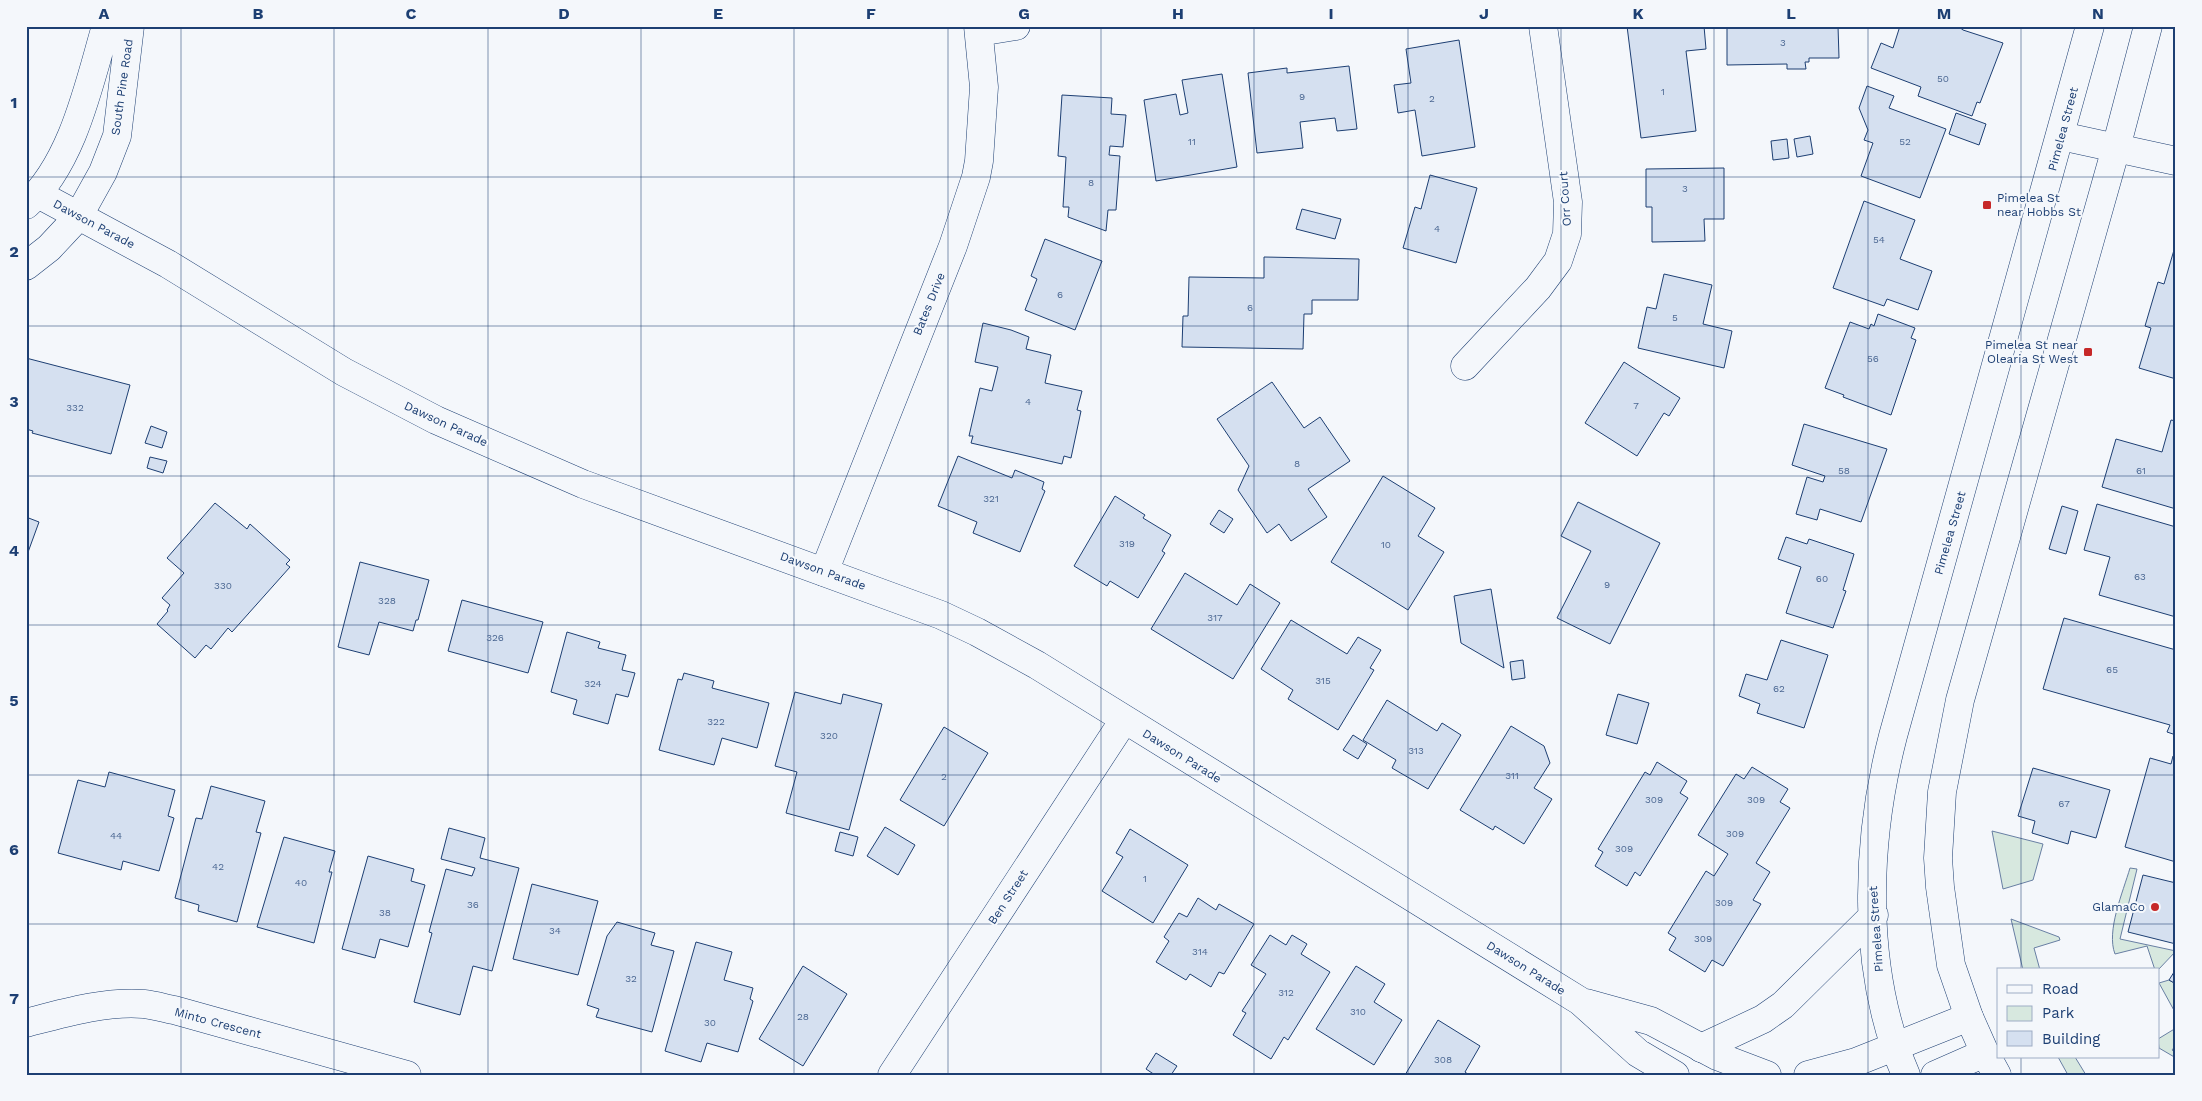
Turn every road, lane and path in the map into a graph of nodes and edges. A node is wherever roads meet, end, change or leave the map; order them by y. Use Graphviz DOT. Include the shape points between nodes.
graph roads {
  1 [pos="106,26"];
  2 [pos="130,26"];
  3 [pos="1016,26"];
  4 [pos="1543,26"];
  5 [pos="2090,26"];
  6 [pos="2148,26"];
  7 [pos="978,29"];
  8 [pos="2061,136"];
  9 [pos="2116,148"];
  10 [pos="2176,161"];
  11 [pos="32,200"];
  12 [pos="78,216"];
  13 [pos="26,266"];
  14 [pos="1465,366"];
  15 [pos="824,572"];
  16 [pos="1124,720"];
  17 [pos="1874,914"];
  18 [pos="1580,1001"];
  19 [pos="1970,1017"];
  20 [pos="26,1023"];
  21 [pos="1701,1048"];
  22 [pos="1894,1048"];
  23 [pos="1991,1064"];
  24 [pos="407,1075"];
  25 [pos="892,1075"];
  26 [pos="1675,1075"];
  27 [pos="1767,1075"];
  28 [pos="1808,1075"];
  29 [pos="1906,1075"];
  30 [pos="1935,1075"];
  1 -- 11 [label="street, South Pine Road" via="78,121 61,157"];
  2 -- 12 [label="street, South Pine Road" via="117,136 103,172"];
  3 -- 7 [label="street"];
  4 -- 14 [label="street, Orr Court" via="1568,202 1567,234 1558,261 1538,288"];
  5 -- 8 [label="street, Pimelea Street"];
  6 -- 9 [label="street"];
  7 -- 15 [label="street, Bates Drive" via="984,87 976,177"];
  8 -- 9 [label="street"];
  8 -- 17 [label="street, Pimelea Street" via="1887,760 1875,834"];
  9 -- 10 [label="street"];
  9 -- 19 [label="street" via="1960,700 1942,792 1938,858 1940,887 1951,965"];
  11 -- 12 [label="street, Dawson Parade"];
  12 -- 13 [label="street, South Pine Road" via="49,248"];
  12 -- 15 [label="street, Dawson Parade" via="168,264 344,372 419,412 576,481"];
  15 -- 16 [label="street, Dawson Parade" via="977,632 1037,665"];
  16 -- 18 [label="street, Dawson Parade"];
  16 -- 25 [label="street, Ben Street"];
  17 -- 21 [label="street" via="1772,1014"];
  17 -- 22 [label="street, Pimelea Street" via="1882,999"];
  18 -- 21 [label="street, Dawson Parade" via="1652,1021"];
  18 -- 26 [label="street, Dawson Parade" via="1638,1053"];
  19 -- 22 [label="street"];
  19 -- 23 [label="street"];
  20 -- 24 [label="street, Minto Crescent" via="89,1008 144,1004"];
  21 -- 27 [label="street, Dawson Parade"];
  22 -- 28 [label="street"];
  22 -- 29 [label="street"];
  23 -- 30 [label="street"];
}
